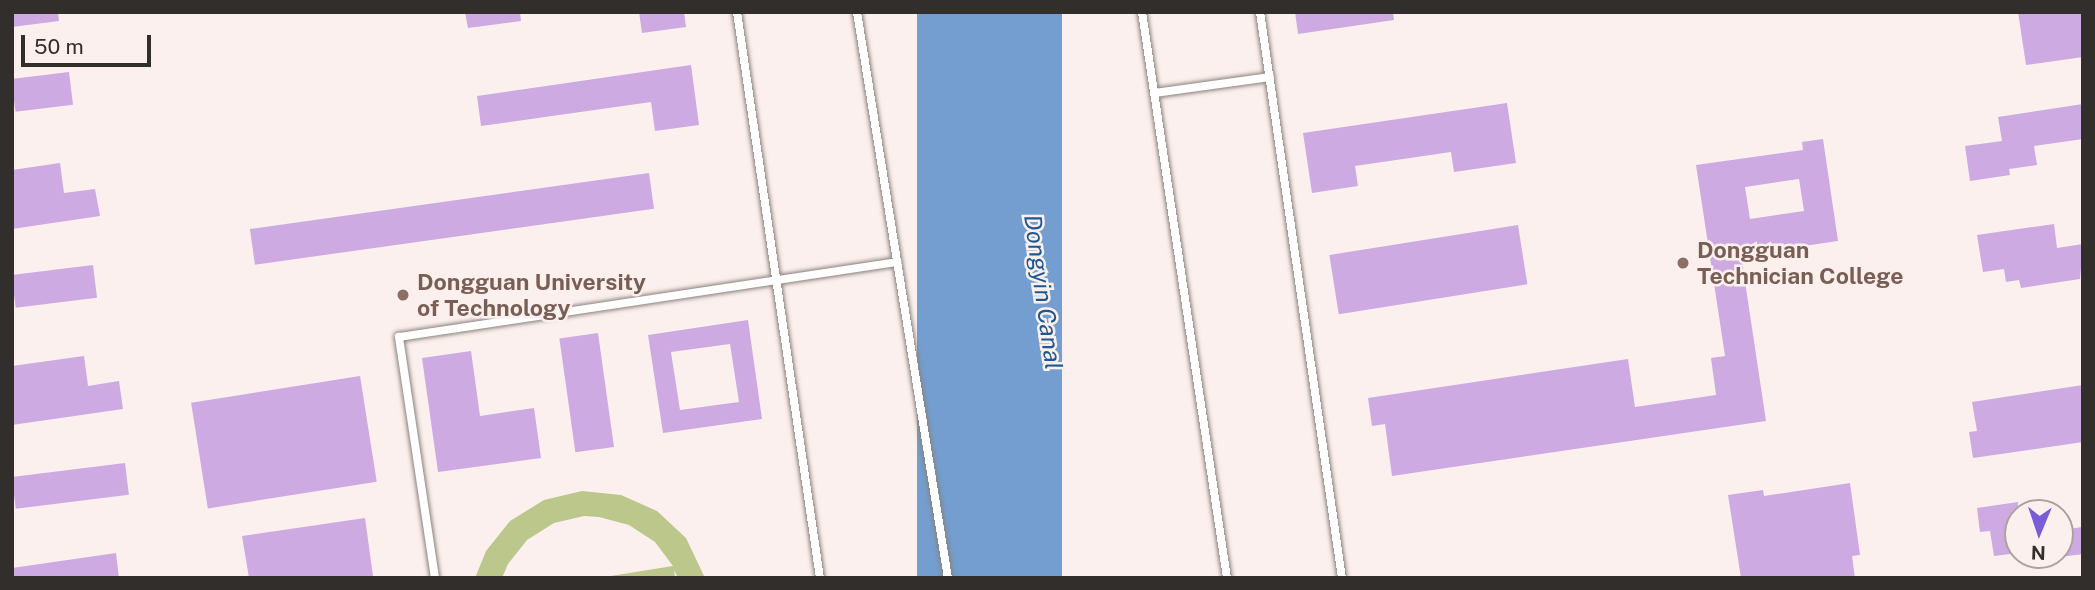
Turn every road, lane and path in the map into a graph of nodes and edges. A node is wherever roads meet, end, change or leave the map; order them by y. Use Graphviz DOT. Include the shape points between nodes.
graph roads {
  1 [pos="737,12"];
  2 [pos="857,12"];
  3 [pos="1142,12"];
  4 [pos="1260,12"];
  5 [pos="1270,77"];
  6 [pos="1154,93"];
  7 [pos="897,262"];
  8 [pos="777,281"];
  9 [pos="435,578"];
  10 [pos="820,578"];
  11 [pos="948,578"];
  12 [pos="1227,578"];
  13 [pos="1342,578"];
  1 -- 8 [label="lane"];
  2 -- 7 [label="lane"];
  3 -- 6 [label="lane"];
  4 -- 5 [label="lane"];
  5 -- 6 [label="lane"];
  5 -- 13 [label="lane"];
  6 -- 12 [label="lane"];
  7 -- 8 [label="lane"];
  7 -- 11 [label="lane"];
  8 -- 9 [label="lane" via="398,337"];
  8 -- 10 [label="lane"];
}
